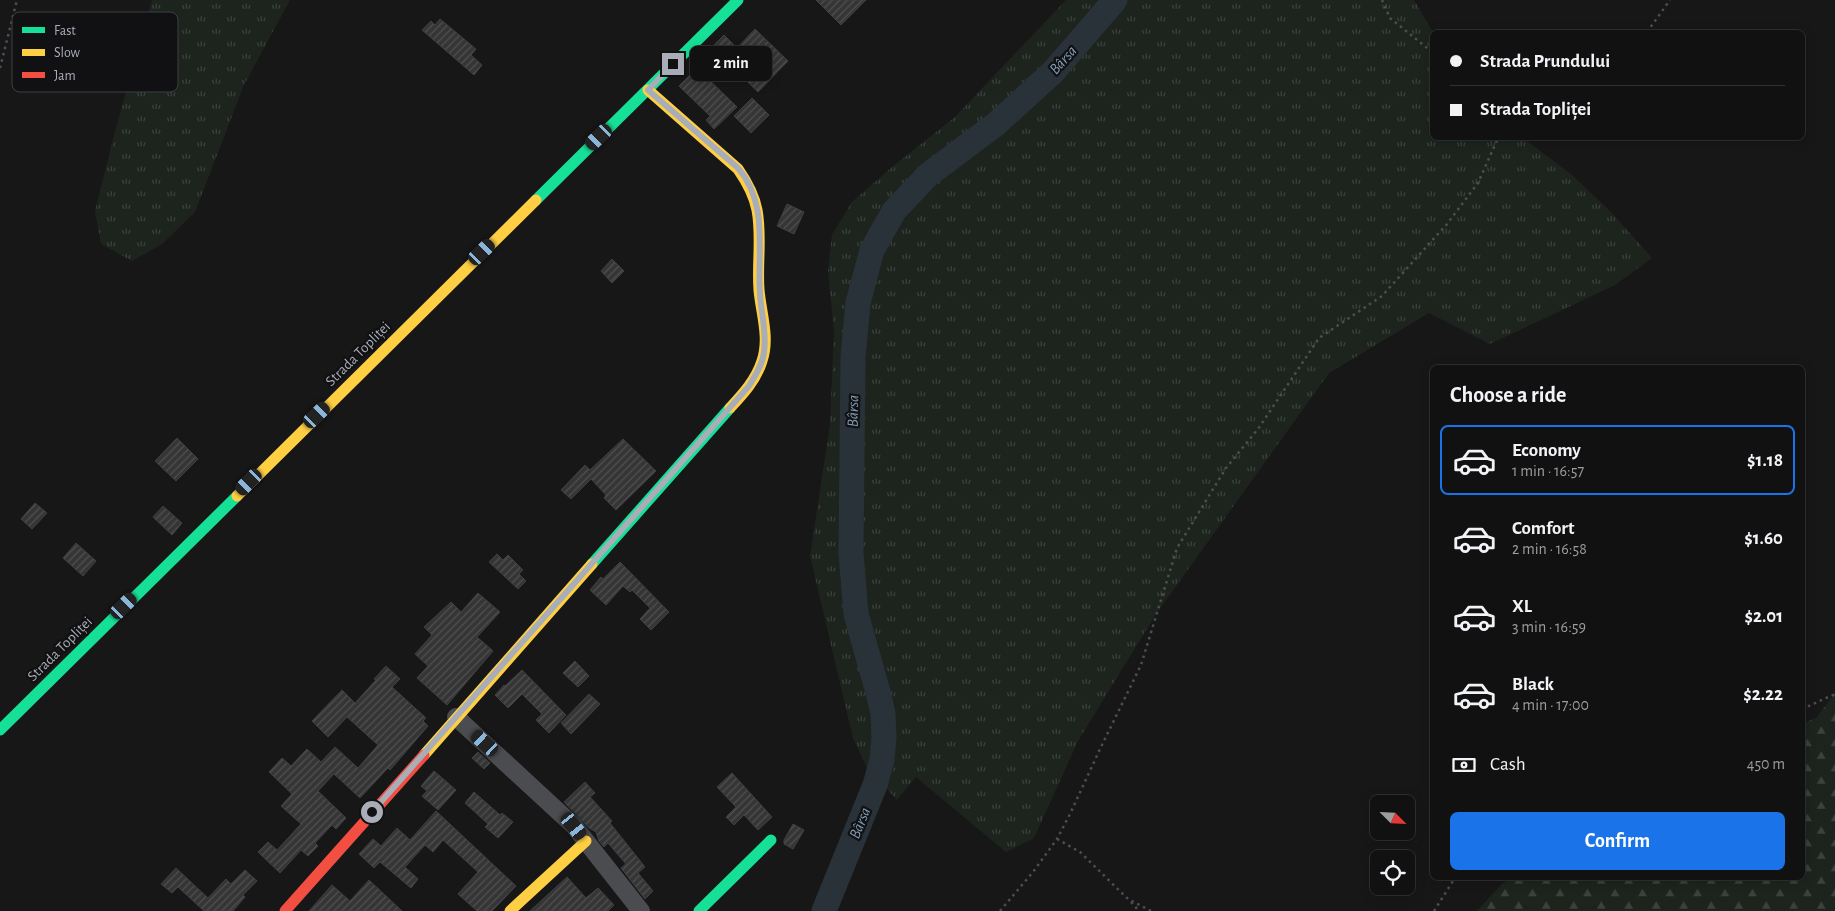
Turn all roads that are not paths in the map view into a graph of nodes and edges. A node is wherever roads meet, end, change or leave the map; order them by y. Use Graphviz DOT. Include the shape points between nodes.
graph roads {
  1 [pos="738,0"];
  2 [pos="648,90"];
  3 [pos="456,717"];
  4 [pos="0,730"];
  5 [pos="771,840"];
  6 [pos="586,841"];
  7 [pos="285,911"];
  8 [pos="510,911"];
  9 [pos="641,911"];
  10 [pos="699,911"];
  1 -- 2 [label="street, Strada Topliței"];
  2 -- 3 [label="street" via="738,168 754,195 758,211 759,284 765,336 759,370 749,386"];
  2 -- 4 [label="street, Strada Topliței"];
  3 -- 6 [label="street" via="557,809"];
  3 -- 7 [label="street"];
  5 -- 10 [label="street"];
  6 -- 8 [label="street"];
  6 -- 9 [label="street"];
}
